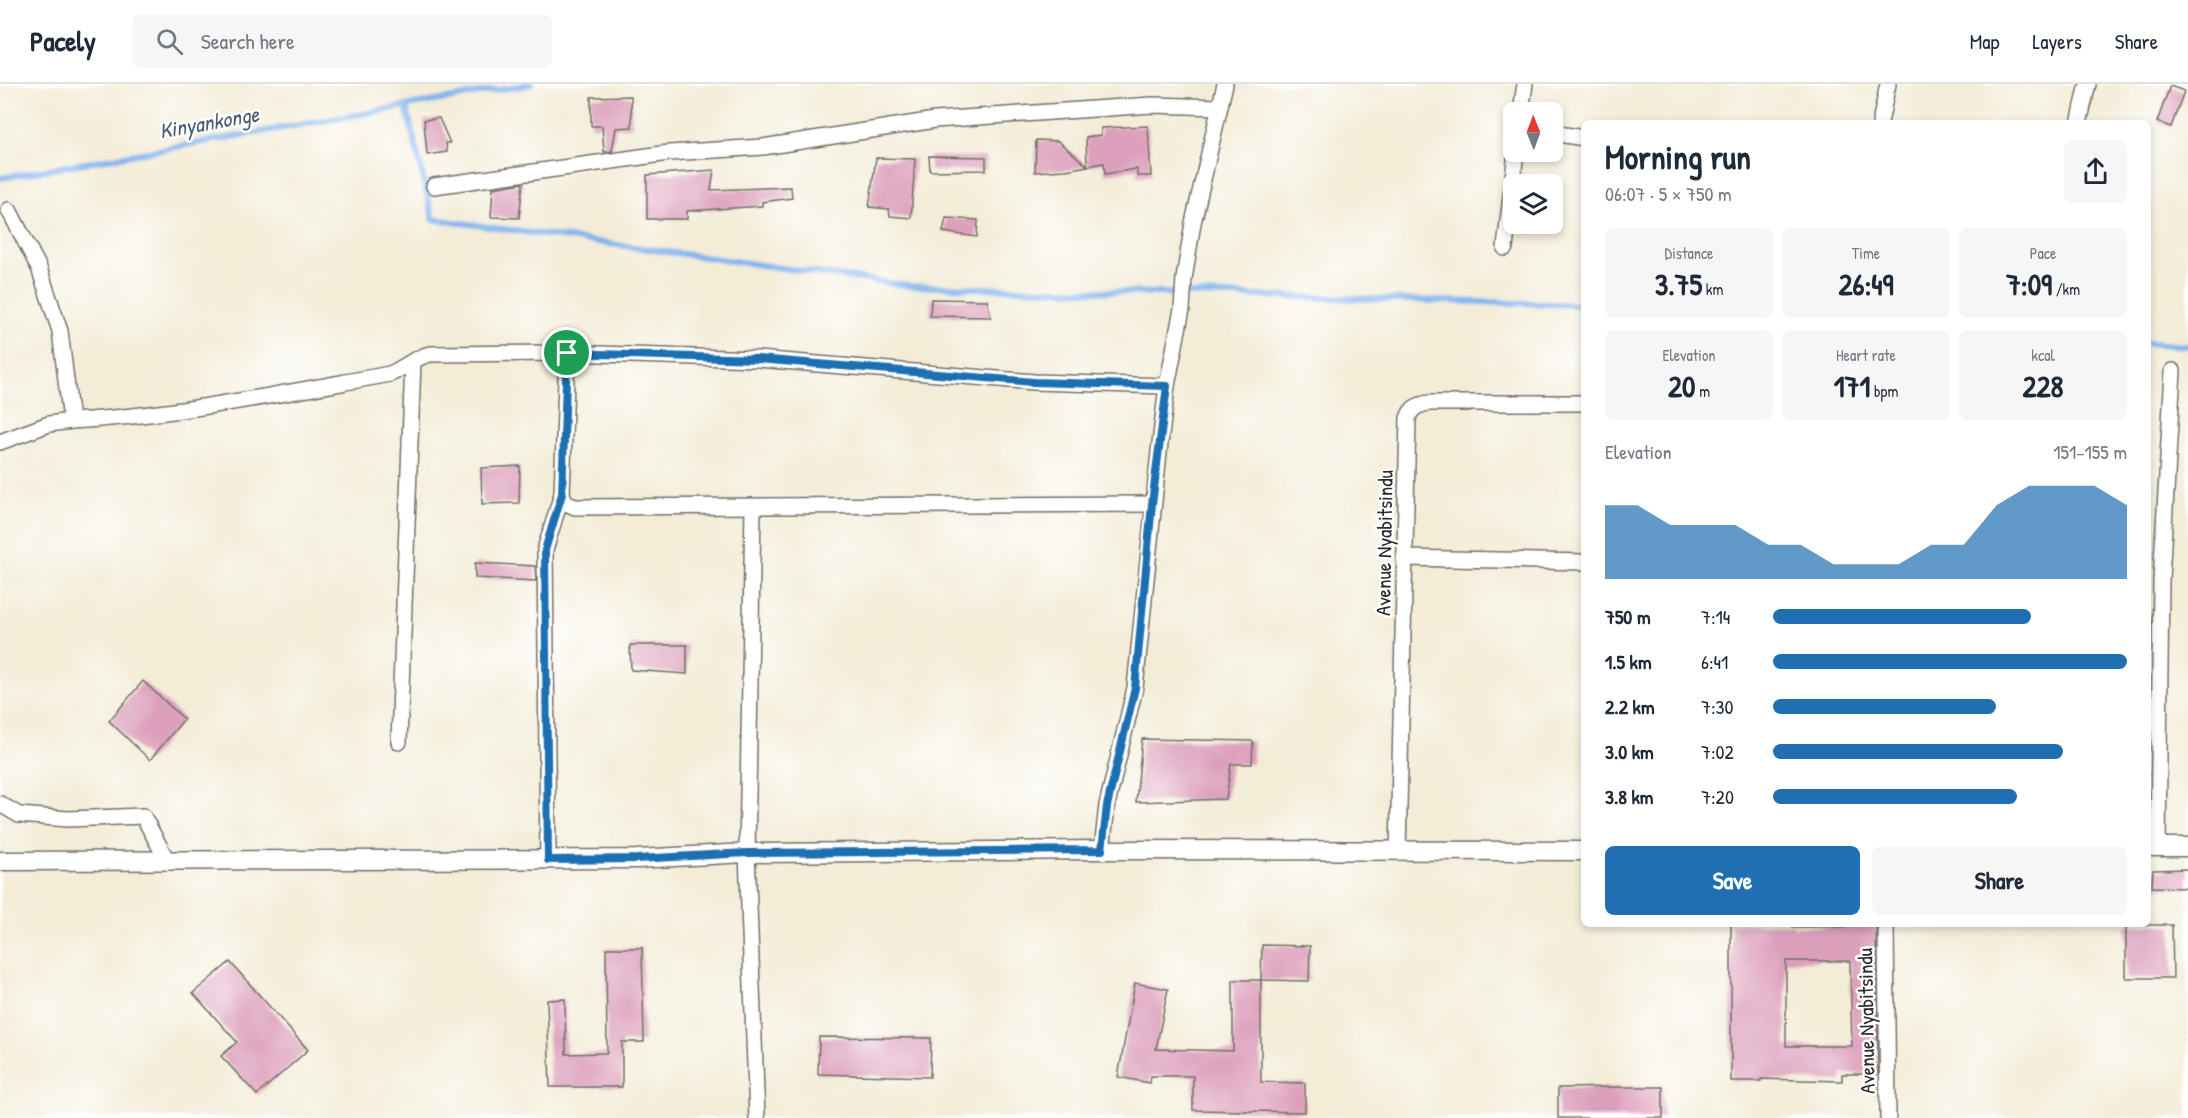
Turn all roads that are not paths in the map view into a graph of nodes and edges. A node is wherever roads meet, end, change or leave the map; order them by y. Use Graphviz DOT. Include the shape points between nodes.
graph roads {
  1 [pos="1225,84"];
  2 [pos="1525,84"];
  3 [pos="1888,84"];
  4 [pos="2088,84"];
  5 [pos="1522,102"];
  6 [pos="1220,107"];
  7 [pos="1881,120"];
  8 [pos="2080,120"];
  9 [pos="1563,135"];
  10 [pos="1581,138"];
  11 [pos="1515,162"];
  12 [pos="435,186"];
  13 [pos="9,210"];
  14 [pos="1504,248"];
  15 [pos="567,353"];
  16 [pos="413,361"];
  17 [pos="2172,371"];
  18 [pos="1167,386"];
  19 [pos="1581,403"];
  20 [pos="71,421"];
  21 [pos="0,442"];
  22 [pos="562,494"];
  23 [pos="1152,504"];
  24 [pos="753,507"];
  25 [pos="1404,558"];
  26 [pos="1581,562"];
  27 [pos="399,741"];
  28 [pos="0,804"];
  29 [pos="2153,847"];
  30 [pos="2188,847"];
  31 [pos="1102,850"];
  32 [pos="1581,851"];
  33 [pos="1398,852"];
  34 [pos="747,853"];
  35 [pos="548,860"];
  36 [pos="0,861"];
  37 [pos="168,862"];
  38 [pos="1886,927"];
  39 [pos="758,1118"];
  40 [pos="1888,1118"];
  1 -- 6 [label="street"];
  2 -- 5 [label="street"];
  3 -- 7 [label="street"];
  4 -- 8 [label="street"];
  6 -- 12 [label="street" via="1152,105 935,120 763,147 669,153"];
  6 -- 18 [label="street" via="1192,223 1182,309"];
  9 -- 10 [label="street"];
  11 -- 14 [label="street"];
  13 -- 20 [label="street" via="39,268 60,331"];
  15 -- 16 [label="street" via="430,354"];
  15 -- 18 [label="street" via="758,359 1034,382"];
  15 -- 22 [label="street"];
  16 -- 20 [label="street" via="390,374 267,396"];
  16 -- 27 [label="street"];
  17 -- 29 [label="street"];
  18 -- 23 [label="street"];
  19 -- 25 [label="street, Avenue Nyabitsindu" via="1429,403 1411,411"];
  20 -- 21 [label="street" via="49,424"];
  22 -- 24 [label="street" via="566,503 575,507"];
  22 -- 35 [label="street" via="545,550"];
  23 -- 24 [label="street"];
  23 -- 31 [label="street" via="1135,688 1107,806"];
  24 -- 34 [label="street"];
  25 -- 26 [label="street"];
  25 -- 33 [label="street, Avenue Nyabitsindu"];
  28 -- 37 [label="street" via="19,815 39,817 142,816"];
  29 -- 30 [label="street"];
  31 -- 33 [label="street"];
  31 -- 34 [label="street"];
  32 -- 33 [label="street"];
  34 -- 35 [label="street"];
  34 -- 39 [label="street"];
  35 -- 37 [label="street"];
  36 -- 37 [label="street"];
  38 -- 40 [label="street, Avenue Nyabitsindu"];
}
